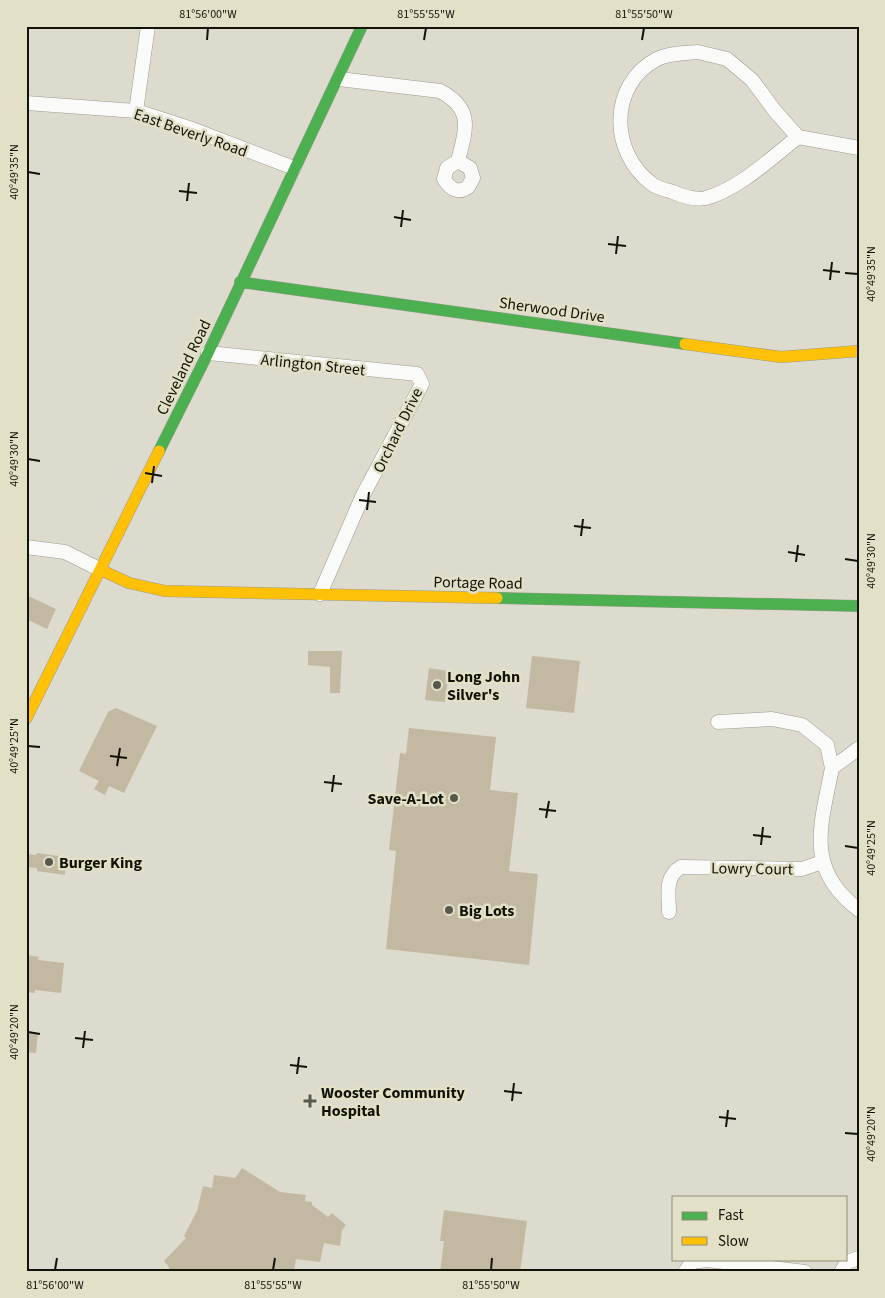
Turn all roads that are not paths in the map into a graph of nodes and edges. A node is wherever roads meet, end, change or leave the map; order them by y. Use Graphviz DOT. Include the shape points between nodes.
graph roads {
  1 [pos="148,26"];
  2 [pos="362,26"];
  3 [pos="338,79"];
  4 [pos="26,103"];
  5 [pos="136,111"];
  6 [pos="798,137"];
  7 [pos="859,148"];
  8 [pos="458,160"];
  9 [pos="294,168"];
  10 [pos="240,282"];
  11 [pos="859,351"];
  12 [pos="208,353"];
  13 [pos="417,374"];
  14 [pos="26,547"];
  15 [pos="101,570"];
  16 [pos="320,594"];
  17 [pos="859,606"];
  18 [pos="26,719"];
  19 [pos="718,722"];
  20 [pos="859,748"];
  21 [pos="832,768"];
  22 [pos="822,862"];
  23 [pos="859,910"];
  24 [pos="669,912"];
  25 [pos="859,1258"];
  26 [pos="684,1272"];
  27 [pos="804,1272"];
  28 [pos="840,1272"];
  1 -- 5 [label="street"];
  2 -- 3 [label="main road, Cleveland Road"];
  3 -- 8 [label="street" via="440,92 455,99 464,113 465,135"];
  3 -- 9 [label="main road, Cleveland Road"];
  4 -- 5 [label="street, East Beverly Road"];
  5 -- 9 [label="street, East Beverly Road"];
  6 -- 6 [label="street" via="752,80 727,59 710,53 676,53 656,60 638,75 625,94 620,112 620,138 632,164 652,184 681,196 704,198 724,191"];
  6 -- 7 [label="street"];
  9 -- 10 [label="main road, Cleveland Road"];
  10 -- 11 [label="main road, Sherwood Drive" via="781,357"];
  10 -- 12 [label="main road, Cleveland Road"];
  12 -- 13 [label="street, Arlington Street"];
  12 -- 15 [label="main road, Cleveland Road"];
  13 -- 16 [label="street, Orchard Drive" via="422,384 364,495"];
  14 -- 15 [label="street" via="65,552"];
  15 -- 16 [label="main road, Portage Road" via="129,583 165,591"];
  15 -- 18 [label="main road, Cleveland Road"];
  16 -- 17 [label="main road, Portage Road"];
  19 -- 21 [label="street" via="772,719 802,725 827,745"];
  20 -- 21 [label="street"];
  21 -- 22 [label="street" via="819,832"];
  22 -- 23 [label="street" via="835,885"];
  22 -- 24 [label="street, Lowry Court" via="802,869 681,867 669,878"];
  25 -- 28 [label="street" via="847,1262"];
  26 -- 27 [label="street" via="692,1262 699,1260"];
}
